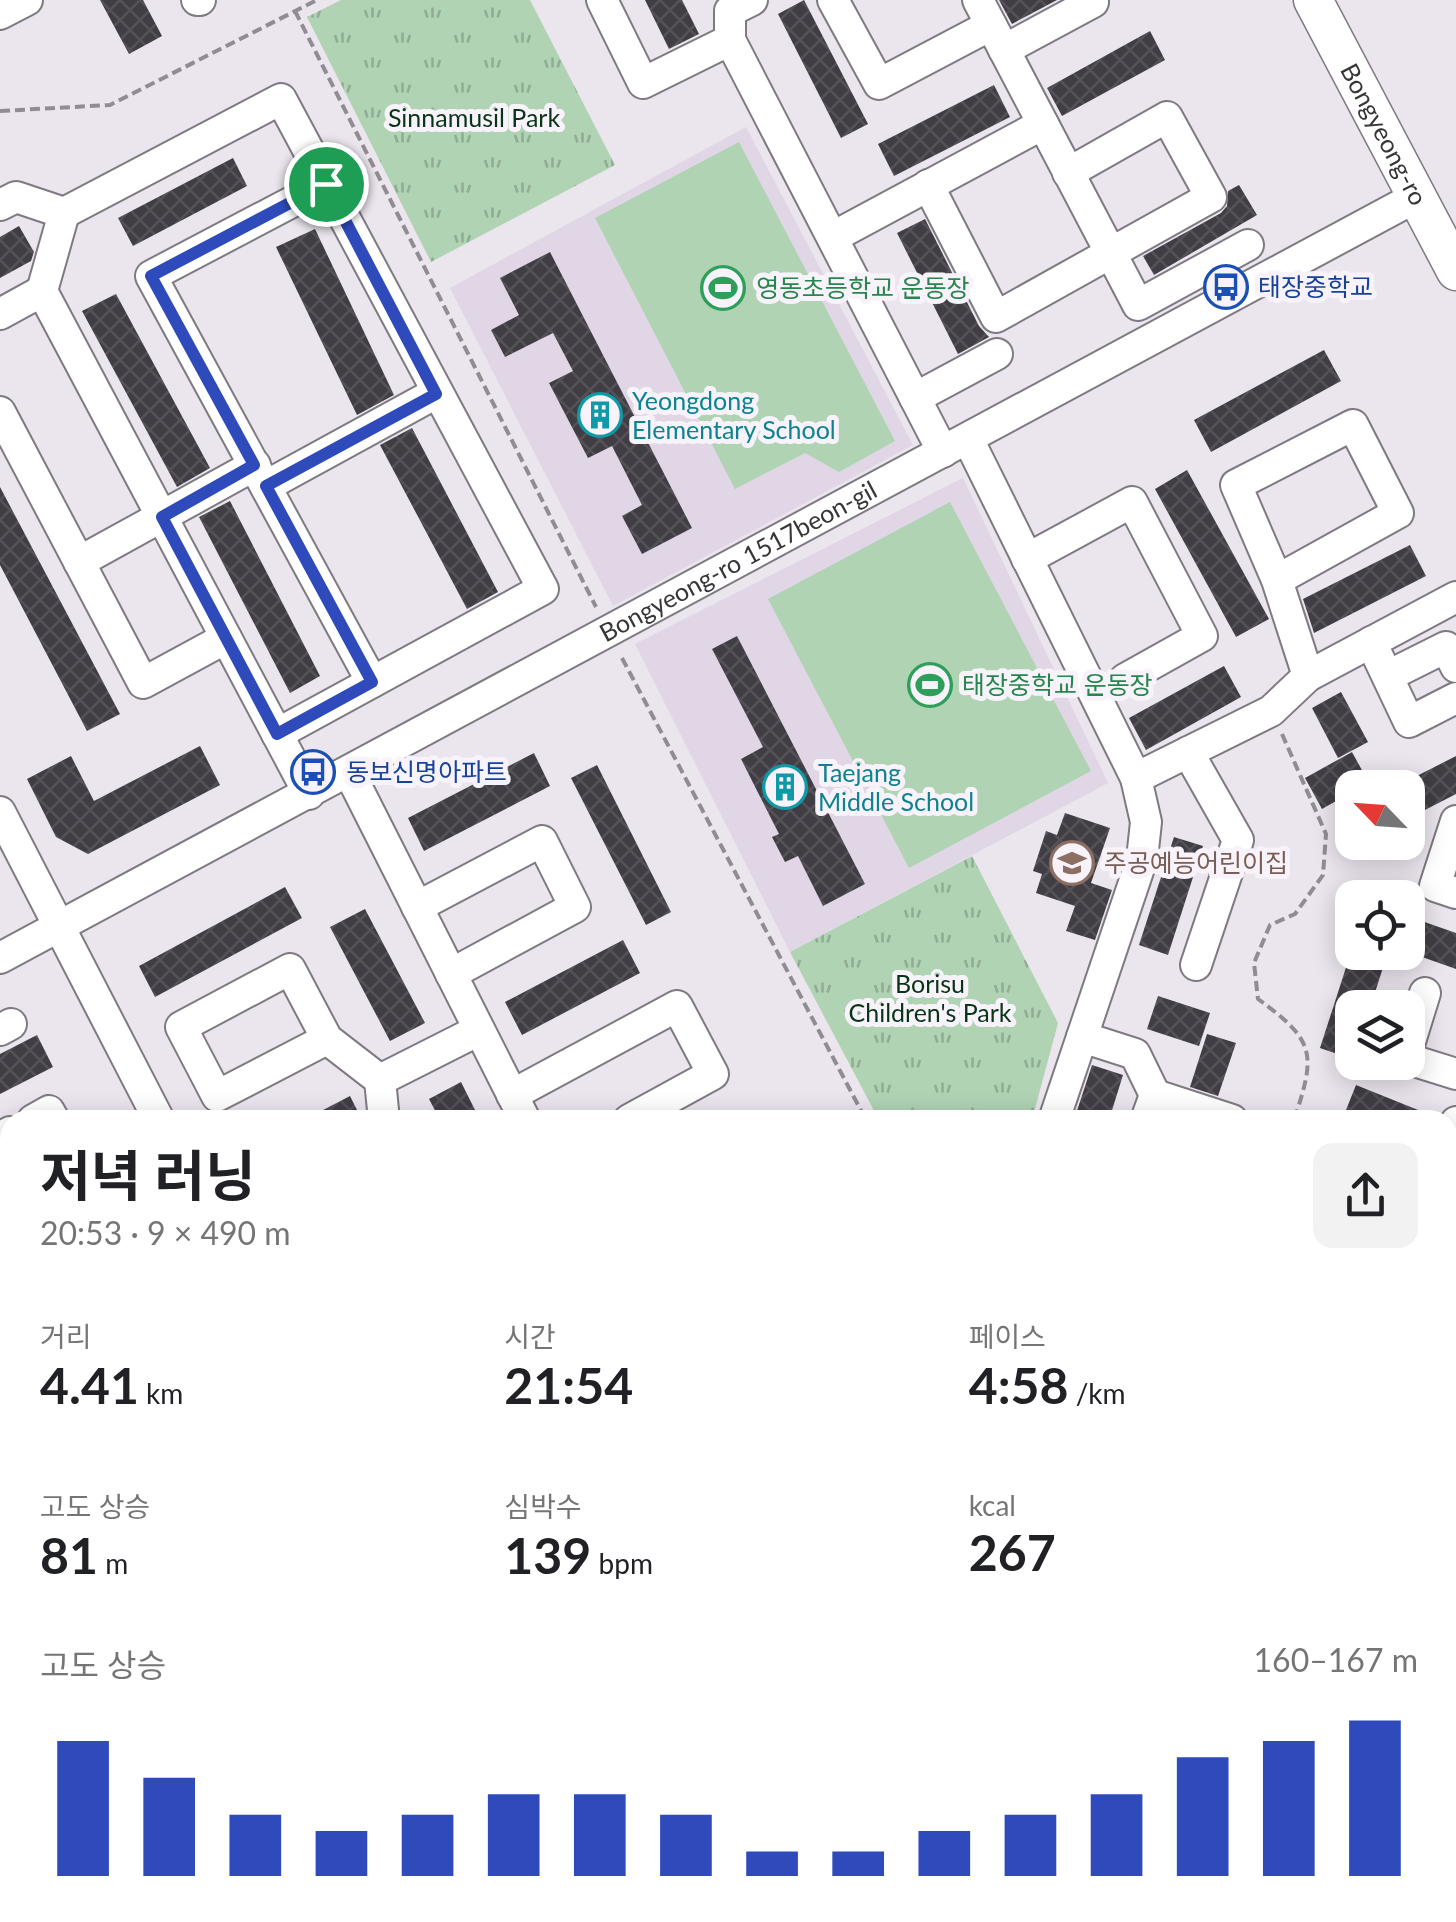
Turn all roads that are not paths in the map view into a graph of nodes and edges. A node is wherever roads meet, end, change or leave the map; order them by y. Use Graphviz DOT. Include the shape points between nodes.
graph roads {
  1 [pos="26,0"];
  2 [pos="602,0"];
  3 [pos="833,0"];
  4 [pos="1092,0"];
  5 [pos="1313,0"];
  6 [pos="734,13"];
  7 [pos="0,14"];
  8 [pos="991,25"];
  9 [pos="1043,124"];
  10 [pos="1068,173"];
  11 [pos="326,184"];
  12 [pos="928,186"];
  13 [pos="1416,197"];
  14 [pos="0,205"];
  15 [pos="64,212"];
  16 [pos="833,236"];
  17 [pos="1248,245"];
  18 [pos="1110,252"];
  19 [pos="1456,271"];
  20 [pos="42,291"];
  21 [pos="0,314"];
  22 [pos="997,354"];
  23 [pos="436,394"];
  24 [pos="915,398"];
  25 [pos="0,412"];
  26 [pos="956,446"];
  27 [pos="260,476"];
  28 [pos="162,517"];
  29 [pos="1027,558"];
  30 [pos="79,562"];
  31 [pos="1277,580"];
  32 [pos="1456,597"];
  33 [pos="226,638"];
  34 [pos="1371,642"];
  35 [pos="1456,666"];
  36 [pos="1308,676"];
  37 [pos="1388,676"];
  38 [pos="1125,679"];
  39 [pos="372,682"];
  40 [pos="1456,698"];
  41 [pos="277,734"];
  42 [pos="1188,752"];
  43 [pos="349,772"];
  44 [pos="1136,778"];
  45 [pos="309,794"];
  46 [pos="0,812"];
  47 [pos="1456,821"];
  48 [pos="1456,893"];
  49 [pos="417,907"];
  50 [pos="59,928"];
  51 [pos="0,958"];
  52 [pos="1196,965"];
  53 [pos="451,974"];
  54 [pos="479,1030"];
  55 [pos="1082,1037"];
  56 [pos="326,1039"];
  57 [pos="1425,1064"];
  58 [pos="1456,1074"];
  59 [pos="380,1080"];
  60 [pos="1150,1107"];
  61 [pos="519,1108"];
  62 [pos="153,1110"];
  63 [pos="383,1110"];
  64 [pos="647,1110"];
  65 [pos="1057,1110"];
  1 -- 7 [label="street"];
  2 -- 6 [label="street" via="644,83"];
  3 -- 8 [label="street" via="878,84"];
  4 -- 8 [label="street"];
  5 -- 13 [label="main road, Bongyeong-ro"];
  6 -- 16 [label="street"];
  8 -- 9 [label="street"];
  9 -- 10 [label="street"];
  9 -- 12 [label="street"];
  10 -- 18 [label="street"];
  10 -- 18 [label="street" via="1167,117 1211,198"];
  11 -- 15 [label="street" via="281,98"];
  11 -- 23 [label="street"];
  11 -- 27 [label="street" via="151,276"];
  12 -- 16 [label="street"];
  12 -- 18 [label="street" via="996,316"];
  13 -- 19 [label="main road, Bongyeong-ro"];
  13 -- 26 [label="street, Bongyeong-ro 1517beon-gil"];
  14 -- 15 [label="street" via="16,196"];
  15 -- 20 [label="street"];
  16 -- 24 [label="street"];
  17 -- 18 [label="street" via="1138,305"];
  20 -- 21 [label="street"];
  20 -- 28 [label="street"];
  22 -- 24 [label="street"];
  23 -- 27 [label="street"];
  23 -- 39 [label="street" via="543,589"];
  24 -- 26 [label="street"];
  25 -- 30 [label="street"];
  26 -- 29 [label="street"];
  26 -- 43 [label="street, Bongyeong-ro 1517beon-gil"];
  27 -- 28 [label="street"];
  27 -- 39 [label="street"];
  28 -- 30 [label="street"];
  28 -- 33 [label="street"];
  29 -- 38 [label="street" via="1132,502 1202,636"];
  29 -- 44 [label="street"];
  30 -- 33 [label="street" via="143,683"];
  31 -- 31 [label="street" via="1236,485 1353,424 1398,513"];
  31 -- 36 [label="street"];
  32 -- 34 [label="street"];
  33 -- 41 [label="street"];
  34 -- 36 [label="street"];
  34 -- 37 [label="street"];
  35 -- 37 [label="street" via="1446,646"];
  36 -- 42 [label="street" via="1272,711"];
  37 -- 40 [label="street" via="1409,722"];
  39 -- 41 [label="street"];
  41 -- 45 [label="street"];
  42 -- 44 [label="street"];
  42 -- 52 [label="street" via="1238,840"];
  43 -- 45 [label="street, Bongyeong-ro 1517beon-gil"];
  43 -- 49 [label="street"];
  44 -- 55 [label="street" via="1146,822 1142,860"];
  45 -- 50 [label="street, Bongyeong-ro 1517beon-gil"];
  46 -- 50 [label="street"];
  47 -- 48 [label="street" via="1436,886"];
  49 -- 53 [label="street"];
  49 -- 53 [label="street" via="542,841 575,907"];
  50 -- 51 [label="street, Bongyeong-ro 1517beon-gil"];
  50 -- 62 [label="street"];
  53 -- 54 [label="street"];
  54 -- 59 [label="street"];
  54 -- 61 [label="street"];
  55 -- 60 [label="street" via="1135,1054"];
  55 -- 65 [label="street"];
  56 -- 56 [label="street" via="217,1096 180,1026 290,969"];
  56 -- 59 [label="street"];
  57 -- 58 [label="street"];
  59 -- 63 [label="street"];
  61 -- 64 [label="street" via="678,1006 713,1074"];
}
